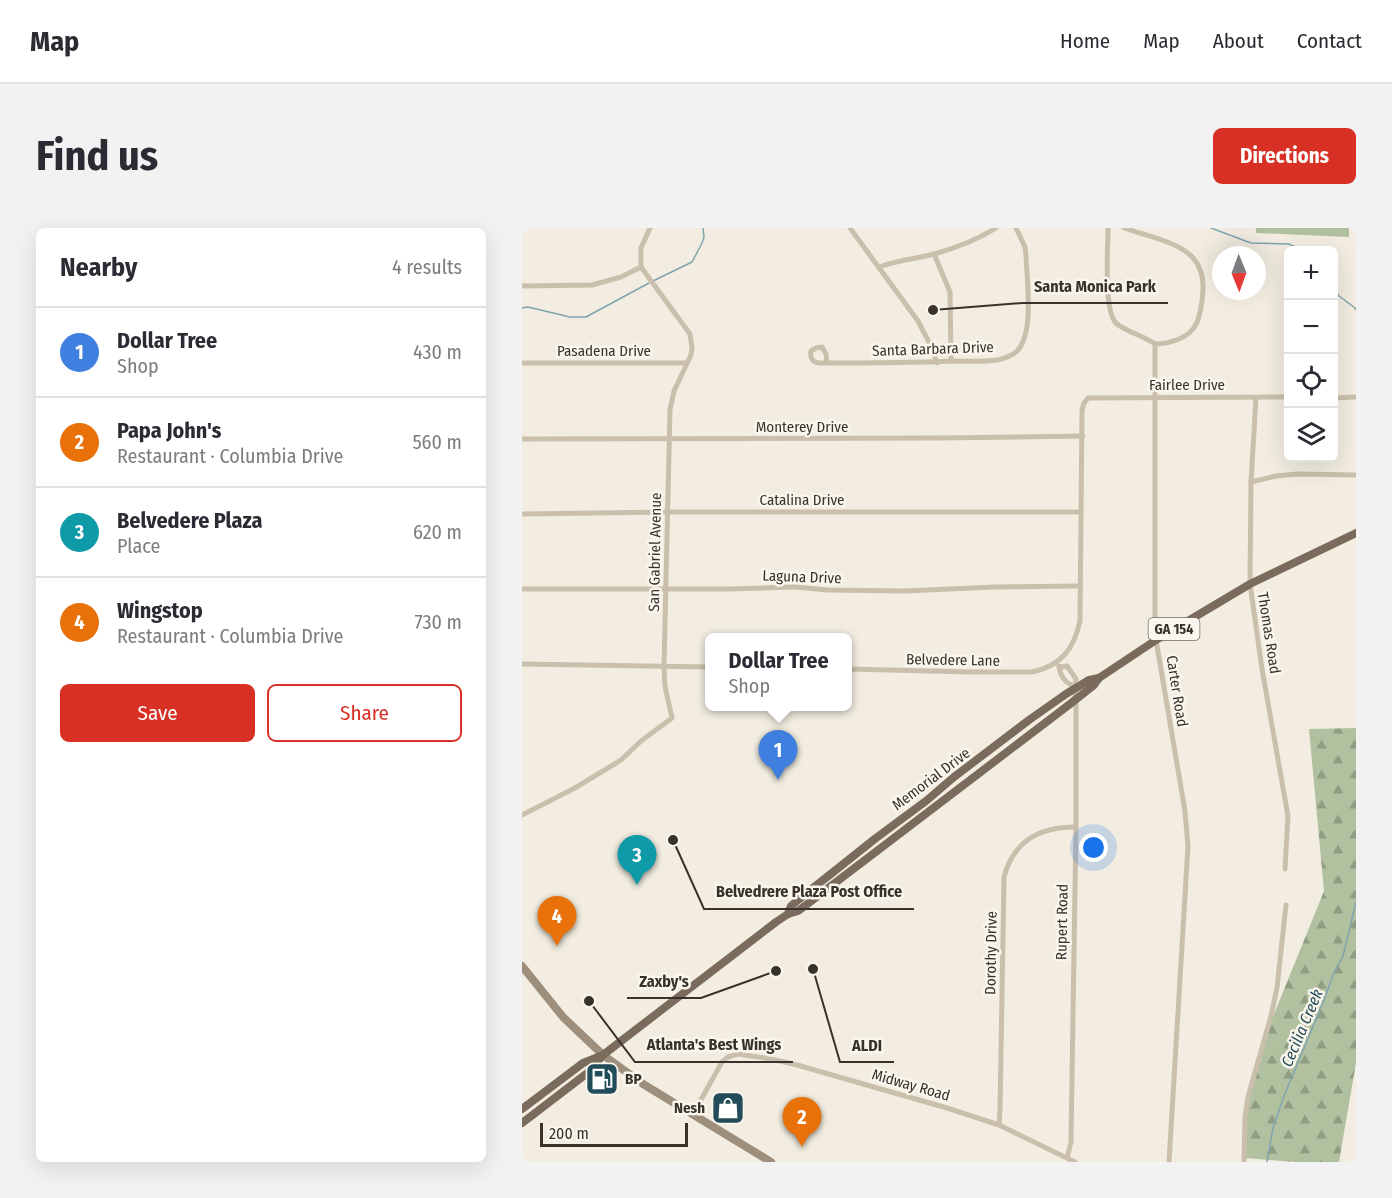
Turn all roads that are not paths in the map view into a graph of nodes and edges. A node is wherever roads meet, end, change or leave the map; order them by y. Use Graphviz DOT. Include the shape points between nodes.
graph roads {
  1 [pos="650,228"];
  2 [pos="850,228"];
  3 [pos="996,228"];
  4 [pos="1016,228"];
  5 [pos="1108,228"];
  6 [pos="1124,228"];
  7 [pos="934,254"];
  8 [pos="642,267"];
  9 [pos="879,267"];
  10 [pos="522,286"];
  11 [pos="1155,344"];
  12 [pos="951,361"];
  13 [pos="522,363"];
  14 [pos="687,363"];
  15 [pos="827,363"];
  16 [pos="937,363"];
  17 [pos="1155,397"];
  18 [pos="1284,397"];
  19 [pos="1356,397"];
  20 [pos="1256,398"];
  21 [pos="1338,398"];
  22 [pos="1083,436"];
  23 [pos="522,439"];
  24 [pos="670,439"];
  25 [pos="1356,475"];
  26 [pos="1251,482"];
  27 [pos="668,512"];
  28 [pos="1081,512"];
  29 [pos="522,514"];
  30 [pos="1356,533"];
  31 [pos="1250,584"];
  32 [pos="1080,586"];
  33 [pos="522,589"];
  34 [pos="666,589"];
  35 [pos="1156,640"];
  36 [pos="522,664"];
  37 [pos="1057,665"];
  38 [pos="664,666"];
  39 [pos="705,667"];
  40 [pos="852,669"];
  41 [pos="1099,678"];
  42 [pos="1075,687"];
  43 [pos="1076,699"];
  44 [pos="522,815"];
  45 [pos="1076,827"];
  46 [pos="1285,869"];
  47 [pos="1286,905"];
  48 [pos="788,914"];
  49 [pos="522,966"];
  50 [pos="603,1055"];
  51 [pos="522,1109"];
  52 [pos="693,1114"];
  53 [pos="522,1124"];
  54 [pos="999,1125"];
  55 [pos="1067,1158"];
  56 [pos="771,1162"];
  57 [pos="1075,1162"];
  58 [pos="1169,1162"];
  59 [pos="1244,1162"];
  1 -- 8 [label="street" via="641,248"];
  2 -- 9 [label="street"];
  3 -- 7 [label="street" via="978,239"];
  4 -- 12 [label="street, Santa Barbara Drive" via="1026,256 1028,320 1023,343 1017,353 1006,358"];
  5 -- 11 [label="street" via="1111,316 1116,324"];
  6 -- 11 [label="street" via="1181,248 1201,271 1202,303 1192,331"];
  7 -- 9 [label="street"];
  7 -- 12 [label="street" via="950,292"];
  8 -- 10 [label="street" via="592,285"];
  8 -- 14 [label="street, San Gabriel Avenue" via="690,334 692,348"];
  9 -- 16 [label="street" via="918,321"];
  11 -- 17 [label="street, Carter Road"];
  12 -- 16 [label="street, Santa Barbara Drive"];
  13 -- 14 [label="street, Pasadena Drive"];
  14 -- 24 [label="street, San Gabriel Avenue" via="674,391"];
  15 -- 16 [label="street, Santa Barbara Drive"];
  17 -- 20 [label="street, Fairlee Drive"];
  17 -- 22 [label="street, Fairlee Drive" via="1085,399"];
  17 -- 35 [label="street, Carter Road"];
  18 -- 20 [label="street, Fairlee Drive"];
  19 -- 21 [label="street"];
  20 -- 26 [label="street, Thomas Road"];
  22 -- 24 [label="street, Monterey Drive"];
  22 -- 28 [label="street"];
  23 -- 24 [label="street, Monterey Drive"];
  24 -- 27 [label="street, San Gabriel Avenue"];
  25 -- 26 [label="street" via="1276,476"];
  26 -- 31 [label="street, Thomas Road"];
  27 -- 28 [label="street, Catalina Drive"];
  27 -- 29 [label="street, Catalina Drive"];
  27 -- 34 [label="street, San Gabriel Avenue"];
  28 -- 32 [label="street"];
  30 -- 31 [label="main road, Memorial Drive / GA 154"];
  31 -- 35 [label="main road, Memorial Drive / GA 154"];
  31 -- 46 [label="street, Thomas Road" via="1288,816"];
  32 -- 34 [label="street, Laguna Drive" via="905,591 795,587"];
  32 -- 37 [label="street" via="1077,638"];
  33 -- 34 [label="street, Laguna Drive"];
  34 -- 38 [label="street, San Gabriel Avenue"];
  35 -- 41 [label="main road, Memorial Drive / GA 154"];
  35 -- 58 [label="street, Carter Road" via="1188,846"];
  36 -- 38 [label="street"];
  37 -- 40 [label="street, Belvedere Lane" via="1023,673"];
  37 -- 42 [label="street" via="1067,683"];
  37 -- 42 [label="street" via="1067,666 1076,679"];
  38 -- 39 [label="street"];
  38 -- 44 [label="street, San Gabriel Avenue" via="672,718 621,760"];
  41 -- 42 [label="main road, Memorial Drive / GA 154"];
  41 -- 43 [label="main road, Memorial Drive / GA 154"];
  42 -- 43 [label="street, Rupert Road"];
  42 -- 48 [label="main road, Memorial Drive / GA 154" via="860,850 791,906"];
  43 -- 45 [label="street, Rupert Road"];
  43 -- 48 [label="main road, Memorial Drive / GA 154" via="806,906"];
  45 -- 54 [label="street, Dorothy Drive" via="1046,831 1022,843 1004,877"];
  45 -- 55 [label="street, Rupert Road" via="1071,1142"];
  47 -- 59 [label="street" via="1274,1007 1248,1097"];
  48 -- 50 [label="main road, Memorial Drive / GA 154"];
  49 -- 50 [label="main road" via="563,1017"];
  50 -- 51 [label="main road, Memorial Drive / GA 154" via="583,1063"];
  50 -- 52 [label="main road"];
  50 -- 53 [label="main road, Memorial Drive / GA 154" via="590,1071"];
  52 -- 54 [label="street, Midway Road" via="722,1062 738,1054 796,1065"];
  52 -- 56 [label="main road"];
  54 -- 55 [label="street, Midway Road"];
  55 -- 57 [label="street, Midway Road"];
}
